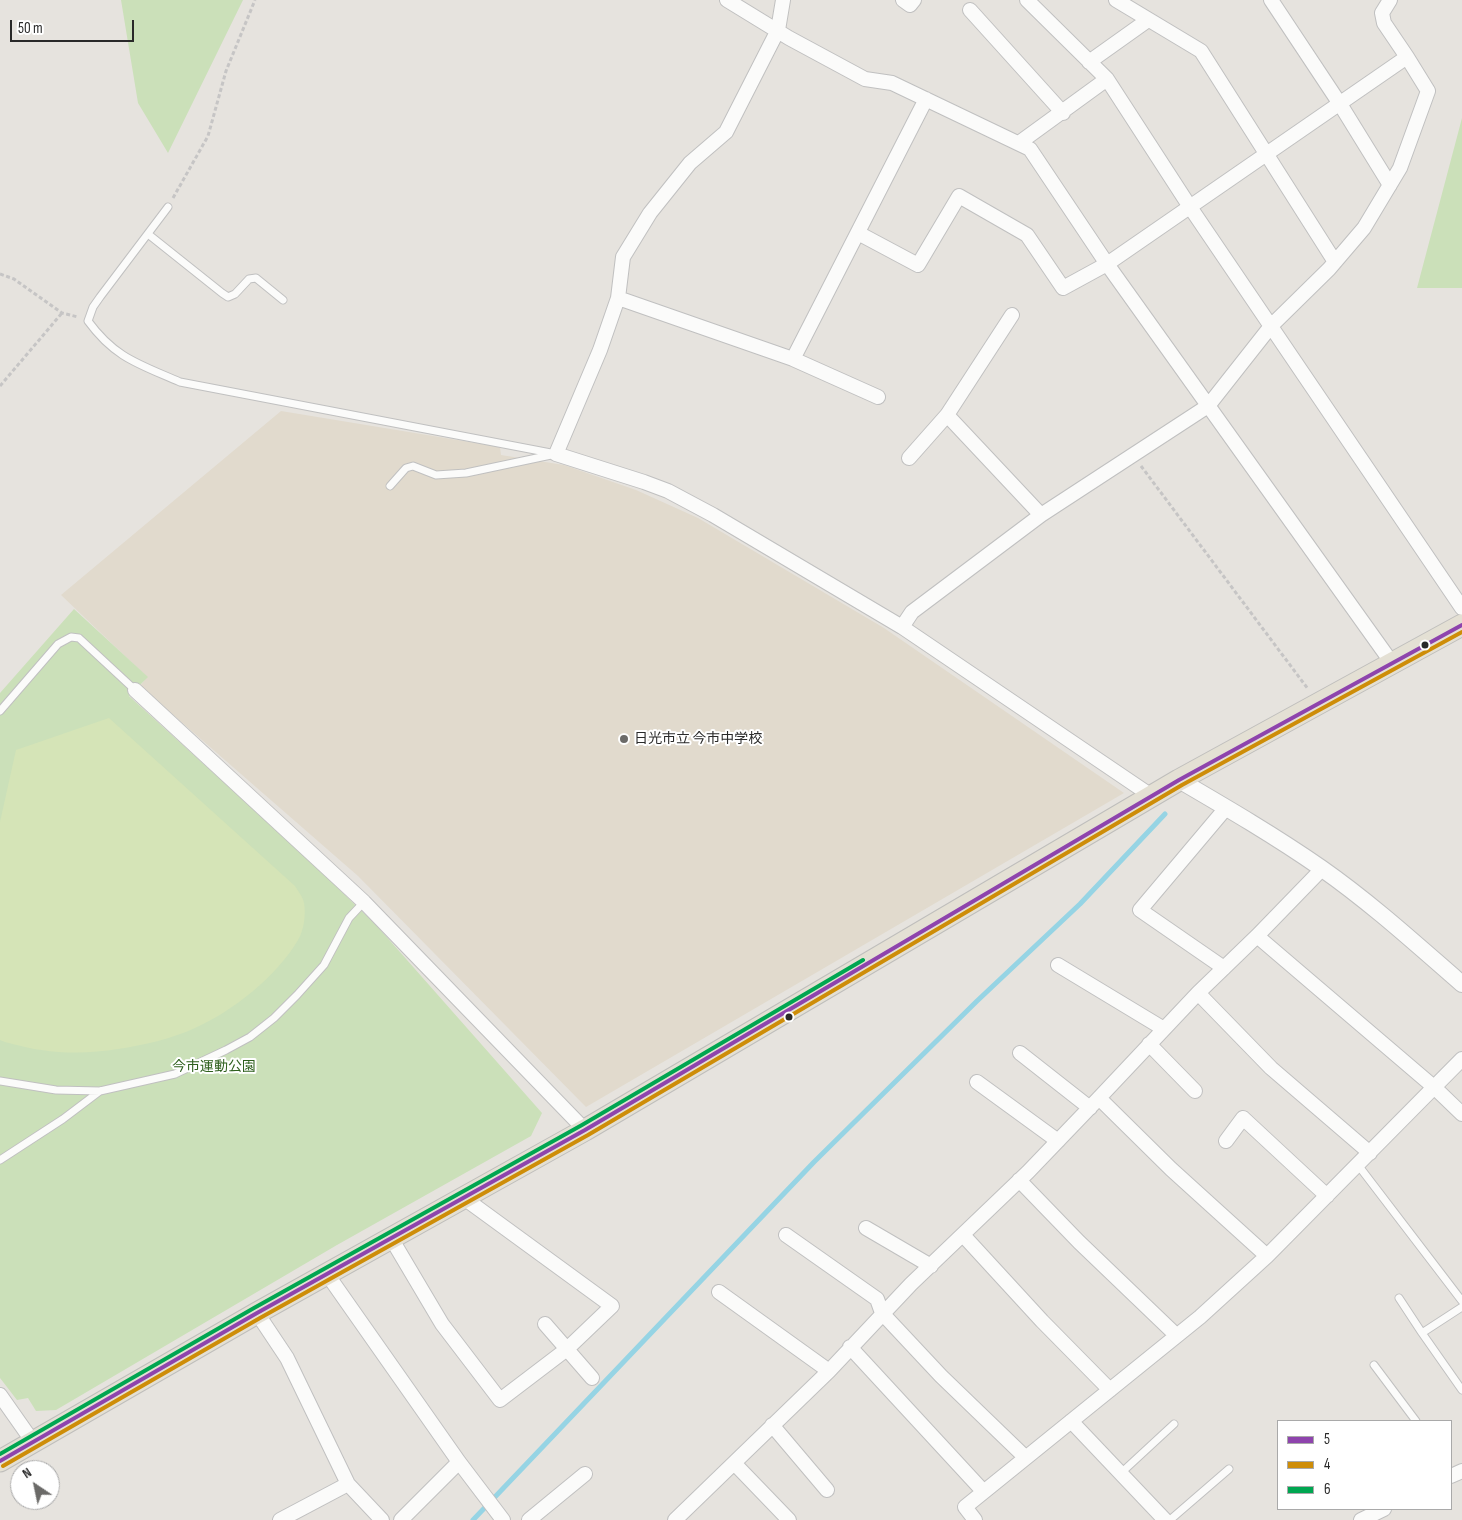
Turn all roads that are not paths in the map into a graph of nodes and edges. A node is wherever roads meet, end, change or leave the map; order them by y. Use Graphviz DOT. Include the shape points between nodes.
graph roads {
  1 [pos="727,0"];
  2 [pos="783,0"];
  3 [pos="903,0"];
  4 [pos="914,0"];
  5 [pos="1026,0"];
  6 [pos="1116,0"];
  7 [pos="1271,0"];
  8 [pos="1390,0"];
  9 [pos="970,10"];
  10 [pos="1148,20"];
  11 [pos="778,30"];
  12 [pos="1407,57"];
  13 [pos="1089,62"];
  14 [pos="1107,79"];
  15 [pos="926,99"];
  16 [pos="1340,104"];
  17 [pos="1063,113"];
  18 [pos="1020,143"];
  19 [pos="1266,154"];
  20 [pos="1390,184"];
  21 [pos="168,207"];
  22 [pos="1190,207"];
  23 [pos="858,233"];
  24 [pos="148,234"];
  25 [pos="1335,262"];
  26 [pos="1107,264"];
  27 [pos="618,298"];
  28 [pos="283,300"];
  29 [pos="1012,315"];
  30 [pos="1271,326"];
  31 [pos="793,359"];
  32 [pos="878,397"];
  33 [pos="1208,406"];
  34 [pos="947,416"];
  35 [pos="556,454"];
  36 [pos="909,458"];
  37 [pos="390,486"];
  38 [pos="1041,516"];
  39 [pos="1462,608"];
  40 [pos="1462,625"];
  41 [pos="902,627"];
  42 [pos="1392,663"];
  43 [pos="135,690"];
  44 [pos="0,711"];
  45 [pos="1179,780"];
  46 [pos="1153,797"];
  47 [pos="1226,808"];
  48 [pos="1322,869"];
  49 [pos="364,902"];
  50 [pos="1257,936"];
  51 [pos="1058,965"];
  52 [pos="1224,968"];
  53 [pos="1462,984"];
  54 [pos="1198,993"];
  55 [pos="1164,1029"];
  56 [pos="1149,1044"];
  57 [pos="1020,1053"];
  58 [pos="1462,1060"];
  59 [pos="0,1081"];
  60 [pos="977,1082"];
  61 [pos="1435,1088"];
  62 [pos="100,1091"];
  63 [pos="1195,1091"];
  64 [pos="1094,1103"];
  65 [pos="1462,1114"];
  66 [pos="585,1130"];
  67 [pos="1058,1141"];
  68 [pos="1226,1142"];
  69 [pos="1370,1153"];
  70 [pos="0,1160"];
  71 [pos="1358,1165"];
  72 [pos="1019,1180"];
  73 [pos="1327,1196"];
  74 [pos="464,1198"];
  75 [pos="866,1228"];
  76 [pos="786,1235"];
  77 [pos="963,1235"];
  78 [pos="391,1238"];
  79 [pos="1267,1256"];
  80 [pos="931,1266"];
  81 [pos="327,1274"];
  82 [pos="718,1292"];
  83 [pos="1399,1298"];
  84 [pos="1462,1301"];
  85 [pos="1462,1307"];
  86 [pos="257,1313"];
  87 [pos="882,1313"];
  88 [pos="545,1324"];
  89 [pos="1422,1333"];
  90 [pos="1176,1335"];
  91 [pos="850,1347"];
  92 [pos="567,1349"];
  93 [pos="1374,1365"];
  94 [pos="829,1371"];
  95 [pos="592,1378"];
  96 [pos="1110,1390"];
  97 [pos="1462,1390"];
  98 [pos="0,1396"];
  99 [pos="1071,1420"];
  100 [pos="1415,1420"];
  101 [pos="1174,1424"];
  102 [pos="772,1425"];
  103 [pos="33,1442"];
  104 [pos="1025,1457"];
  105 [pos="0,1461"];
  106 [pos="459,1462"];
  107 [pos="734,1463"];
  108 [pos="1229,1469"];
  109 [pos="1121,1473"];
  110 [pos="585,1474"];
  111 [pos="348,1484"];
  112 [pos="826,1490"];
  113 [pos="983,1491"];
  114 [pos="1382,1510"];
  115 [pos="280,1520"];
  116 [pos="382,1520"];
  117 [pos="401,1520"];
  118 [pos="503,1520"];
  119 [pos="529,1520"];
  120 [pos="675,1520"];
  121 [pos="789,1520"];
  122 [pos="975,1520"];
  123 [pos="1165,1520"];
  124 [pos="1170,1520"];
  125 [pos="1361,1520"];
  1 -- 11 [label="street"];
  2 -- 11 [label="street"];
  3 -- 4 [label="street" via="910,5"];
  5 -- 13 [label="street"];
  6 -- 10 [label="street"];
  7 -- 16 [label="street"];
  8 -- 12 [label="street" via="1382,13 1384,23"];
  9 -- 17 [label="street"];
  10 -- 13 [label="street"];
  10 -- 19 [label="street" via="1201,51"];
  11 -- 15 [label="street" via="865,79 892,83"];
  11 -- 27 [label="street" via="726,132 690,163 650,213 623,257"];
  12 -- 16 [label="street"];
  12 -- 20 [label="street" via="1428,90 1400,168"];
  13 -- 14 [label="street"];
  14 -- 17 [label="street"];
  14 -- 22 [label="street"];
  15 -- 18 [label="street"];
  15 -- 23 [label="street"];
  16 -- 19 [label="street"];
  16 -- 20 [label="street"];
  17 -- 18 [label="street"];
  18 -- 26 [label="street" via="1030,149"];
  19 -- 22 [label="street"];
  19 -- 25 [label="street"];
  20 -- 25 [label="street" via="1364,228"];
  21 -- 24 [label="lane"];
  22 -- 26 [label="street"];
  22 -- 30 [label="street"];
  23 -- 26 [label="street" via="918,265 959,196 1027,236 1063,288"];
  23 -- 31 [label="street"];
  24 -- 28 [label="lane" via="228,297 249,279 256,278"];
  24 -- 35 [label="lane" via="100,296 88,321 109,347 128,359 180,382"];
  25 -- 30 [label="street"];
  26 -- 33 [label="street"];
  27 -- 31 [label="street"];
  27 -- 35 [label="street"];
  29 -- 34 [label="street"];
  30 -- 33 [label="street"];
  30 -- 39 [label="street"];
  31 -- 32 [label="street"];
  33 -- 38 [label="street"];
  33 -- 42 [label="street"];
  34 -- 36 [label="street"];
  34 -- 38 [label="street"];
  35 -- 37 [label="lane" via="436,475 413,466 406,468"];
  35 -- 41 [label="street" via="668,491"];
  38 -- 41 [label="street" via="912,612"];
  40 -- 42 [label="main road"];
  41 -- 46 [label="street"];
  42 -- 45 [label="main road"];
  43 -- 44 [label="lane" via="79,638 71,637 58,644"];
  43 -- 49 [label="street"];
  45 -- 46 [label="main road"];
  45 -- 47 [label="street"];
  46 -- 66 [label="main road"];
  47 -- 48 [label="street"];
  47 -- 52 [label="street" via="1140,910"];
  48 -- 50 [label="street"];
  48 -- 53 [label="street"];
  49 -- 62 [label="lane" via="349,918 324,965 274,1018 250,1037 175,1074"];
  49 -- 66 [label="street"];
  50 -- 52 [label="street"];
  50 -- 61 [label="street"];
  51 -- 55 [label="street"];
  52 -- 54 [label="street"];
  54 -- 55 [label="street"];
  54 -- 69 [label="street" via="1271,1068"];
  55 -- 56 [label="street"];
  56 -- 63 [label="street"];
  56 -- 64 [label="street"];
  57 -- 64 [label="street"];
  58 -- 61 [label="street"];
  59 -- 62 [label="lane" via="56,1090"];
  60 -- 67 [label="street"];
  61 -- 65 [label="street"];
  61 -- 69 [label="street"];
  62 -- 70 [label="lane"];
  64 -- 67 [label="street"];
  64 -- 79 [label="street"];
  66 -- 74 [label="main road"];
  67 -- 72 [label="street"];
  68 -- 73 [label="street" via="1243,1118"];
  69 -- 71 [label="street"];
  71 -- 73 [label="street"];
  71 -- 84 [label="lane"];
  72 -- 77 [label="street"];
  72 -- 90 [label="street" via="1078,1242"];
  73 -- 79 [label="street"];
  74 -- 78 [label="main road"];
  74 -- 92 [label="street" via="612,1306"];
  75 -- 80 [label="street"];
  76 -- 87 [label="street" via="877,1299"];
  77 -- 80 [label="street"];
  77 -- 96 [label="street"];
  78 -- 81 [label="main road"];
  78 -- 92 [label="street" via="442,1324 500,1400"];
  79 -- 90 [label="street"];
  80 -- 87 [label="street"];
  81 -- 86 [label="main road"];
  81 -- 106 [label="street"];
  82 -- 94 [label="street"];
  83 -- 89 [label="lane"];
  85 -- 89 [label="lane"];
  86 -- 103 [label="main road"];
  86 -- 111 [label="street" via="287,1358"];
  87 -- 91 [label="street"];
  87 -- 104 [label="street" via="941,1376"];
  88 -- 92 [label="street"];
  89 -- 97 [label="lane"];
  90 -- 96 [label="street"];
  91 -- 94 [label="street"];
  91 -- 113 [label="street"];
  92 -- 95 [label="street"];
  93 -- 100 [label="lane"];
  94 -- 102 [label="street"];
  96 -- 99 [label="street"];
  98 -- 103 [label="street"];
  99 -- 104 [label="street"];
  99 -- 109 [label="street"];
  101 -- 109 [label="lane"];
  102 -- 107 [label="street"];
  102 -- 112 [label="street"];
  103 -- 105 [label="main road"];
  104 -- 113 [label="street"];
  106 -- 117 [label="street"];
  106 -- 118 [label="street"];
  107 -- 120 [label="street"];
  107 -- 121 [label="street"];
  108 -- 124 [label="lane"];
  109 -- 123 [label="street"];
  110 -- 119 [label="street"];
  111 -- 115 [label="street"];
  111 -- 116 [label="street"];
  113 -- 122 [label="street" via="965,1507"];
  114 -- 125 [label="street"];
}
